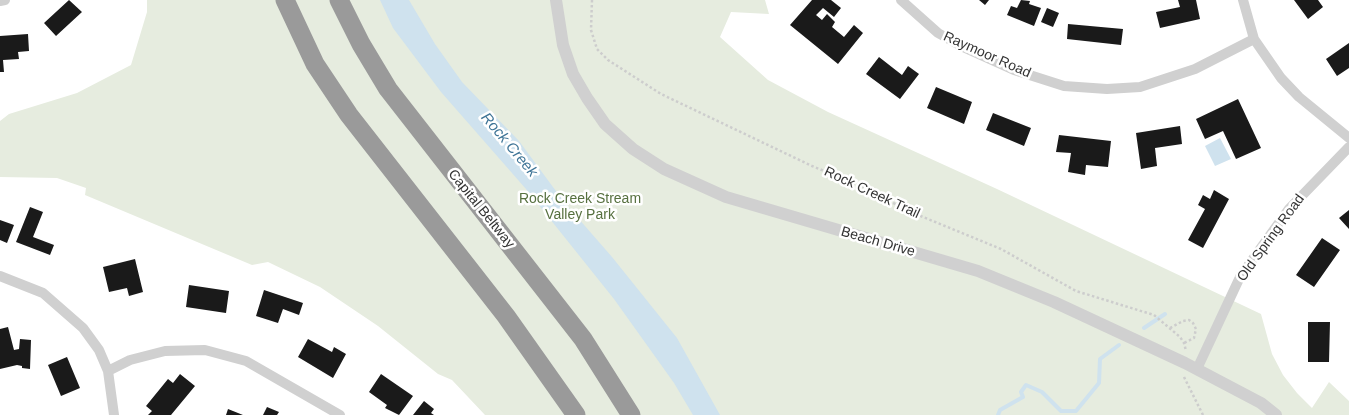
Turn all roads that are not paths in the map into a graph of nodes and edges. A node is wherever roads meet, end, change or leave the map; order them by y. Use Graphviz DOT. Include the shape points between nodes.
graph roads {
  1 [pos="5,0"];
  2 [pos="285,0"];
  3 [pos="339,0"];
  4 [pos="556,0"];
  5 [pos="901,0"];
  6 [pos="1243,0"];
  7 [pos="0,1"];
  8 [pos="1254,39"];
  9 [pos="1349,138"];
  10 [pos="1349,147"];
  11 [pos="0,276"];
  12 [pos="1197,369"];
  13 [pos="108,371"];
  14 [pos="114,415"];
  15 [pos="340,415"];
  16 [pos="576,415"];
  17 [pos="630,415"];
  18 [pos="1276,415"];
  1 -- 7 [label="street"];
  2 -- 16 [label="highway" via="315,64 349,115 506,316"];
  3 -- 17 [label="highway, Capital Beltway" via="388,89 583,339"];
  4 -- 12 [label="street, Beach Drive" via="563,45 573,74 587,98 605,124 633,149 664,169 726,197 978,271 1054,302"];
  5 -- 8 [label="street, Raymoor Road" via="938,33 963,47 1014,70 1064,86 1107,89 1140,86 1195,69"];
  6 -- 8 [label="street"];
  8 -- 9 [label="street" via="1295,94"];
  10 -- 12 [label="street, Old Spring Road" via="1288,209 1240,277"];
  11 -- 13 [label="street" via="43,293 82,328 99,350"];
  12 -- 18 [label="street, Beach Drive" via="1261,403"];
  13 -- 14 [label="street"];
  13 -- 15 [label="street" via="130,360 164,351 205,350 246,361"];
}
